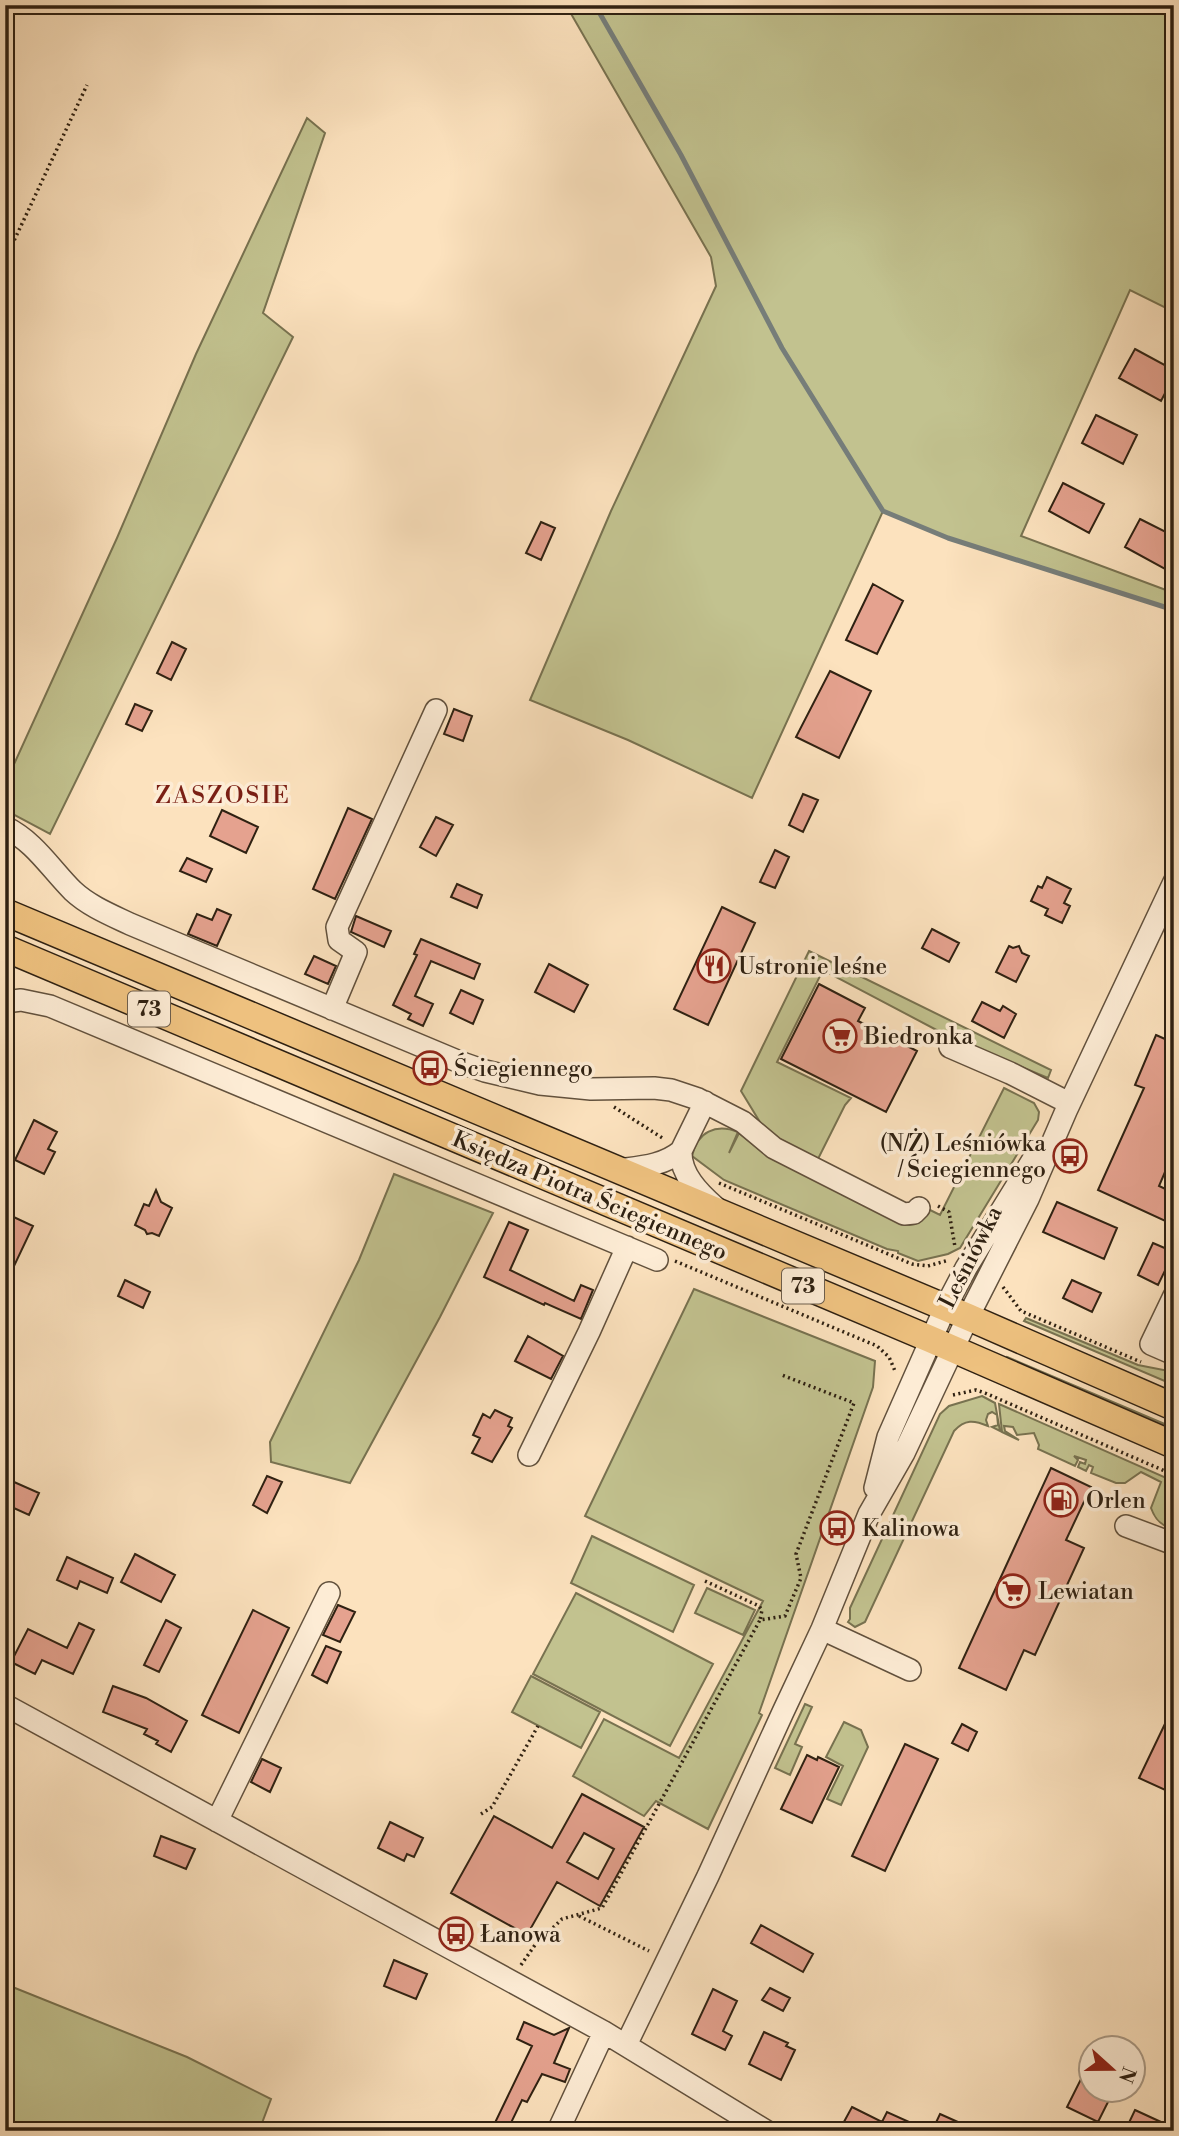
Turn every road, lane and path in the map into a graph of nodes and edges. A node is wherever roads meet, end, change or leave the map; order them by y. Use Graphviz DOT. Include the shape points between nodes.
graph roads {
  1 [pos="88,85"];
  2 [pos="5,260"];
  3 [pos="436,710"];
  4 [pos="5,827"];
  5 [pos="1174,881"];
  6 [pos="5,912"];
  7 [pos="5,948"];
  8 [pos="5,1002"];
  9 [pos="332,1009"];
  10 [pos="950,1047"];
  11 [pos="591,1089"];
  12 [pos="705,1102"];
  13 [pos="1068,1107"];
  14 [pos="676,1148"];
  15 [pos="618,1170"];
  16 [pos="710,1176"];
  17 [pos="926,1206"];
  18 [pos="725,1215"];
  19 [pos="626,1247"];
  20 [pos="657,1260"];
  21 [pos="961,1262"];
  22 [pos="988,1279"];
  23 [pos="1174,1296"];
  24 [pos="957,1313"];
  25 [pos="942,1345"];
  26 [pos="1174,1353"];
  27 [pos="1142,1363"];
  28 [pos="782,1375"];
  29 [pos="1174,1407"];
  30 [pos="1174,1445"];
  31 [pos="529,1455"];
  32 [pos="1126,1525"];
  33 [pos="1174,1544"];
  34 [pos="705,1581"];
  35 [pos="329,1593"];
  36 [pos="760,1620"];
  37 [pos="822,1629"];
  38 [pos="910,1670"];
  39 [pos="5,1705"];
  40 [pos="538,1726"];
  41 [pos="481,1814"];
  42 [pos="218,1821"];
  43 [pos="579,1916"];
  44 [pos="531,1950"];
  45 [pos="657,1955"];
  46 [pos="604,2032"];
  47 [pos="625,2045"];
  48 [pos="558,2131"];
  49 [pos="766,2131"];
  1 -- 2 [label="path"];
  3 -- 9 [label="street" via="337,927 339,940 356,952"];
  4 -- 9 [label="street" via="34,846 75,893 93,906"];
  5 -- 13 [label="street, Leśniówka"];
  6 -- 15 [label="main road, Księdza Piotra Ściegiennego / 73"];
  7 -- 25 [label="main road, Księdza Piotra Ściegiennego / 73"];
  8 -- 19 [label="street" via="50,1006"];
  9 -- 11 [label="street" via="485,1071 540,1084"];
  10 -- 13 [label="street" via="1010,1073"];
  11 -- 12 [label="street" via="654,1088"];
  11 -- 14 [label="path"];
  12 -- 14 [label="street"];
  12 -- 17 [label="street" via="743,1122 774,1148 904,1214"];
  13 -- 21 [label="street, Leśniówka"];
  13 -- 22 [label="street, Leśniówka"];
  14 -- 15 [label="street" via="667,1160"];
  14 -- 18 [label="street" via="692,1183"];
  15 -- 18 [label="main road, Księdza Piotra Ściegiennego / 73"];
  16 -- 21 [label="path" via="912,1264"];
  17 -- 21 [label="path" via="949,1212"];
  18 -- 24 [label="main road, Księdza Piotra Ściegiennego / 73"];
  19 -- 20 [label="street"];
  19 -- 31 [label="street"];
  21 -- 24 [label="street, Leśniówka"];
  22 -- 24 [label="street, Leśniówka"];
  22 -- 27 [label="path" via="1004,1287 1021,1311"];
  23 -- 26 [label="street" via="1151,1344"];
  24 -- 25 [label="street"];
  24 -- 29 [label="main road, Księdza Piotra Ściegiennego / 73"];
  25 -- 30 [label="main road, Księdza Piotra Ściegiennego / 73"];
  25 -- 37 [label="street" via="904,1453 869,1514"];
  28 -- 36 [label="path" via="854,1403 796,1554 801,1578 785,1616"];
  32 -- 33 [label="street"];
  34 -- 36 [label="path" via="759,1606"];
  35 -- 42 [label="street"];
  36 -- 43 [label="path" via="602,1908"];
  37 -- 38 [label="street"];
  37 -- 47 [label="street"];
  39 -- 42 [label="street"];
  40 -- 41 [label="path" via="492,1807"];
  42 -- 46 [label="street"];
  43 -- 44 [label="path" via="562,1919"];
  43 -- 45 [label="path"];
  46 -- 47 [label="street"];
  46 -- 48 [label="street"];
  47 -- 49 [label="street"];
}
